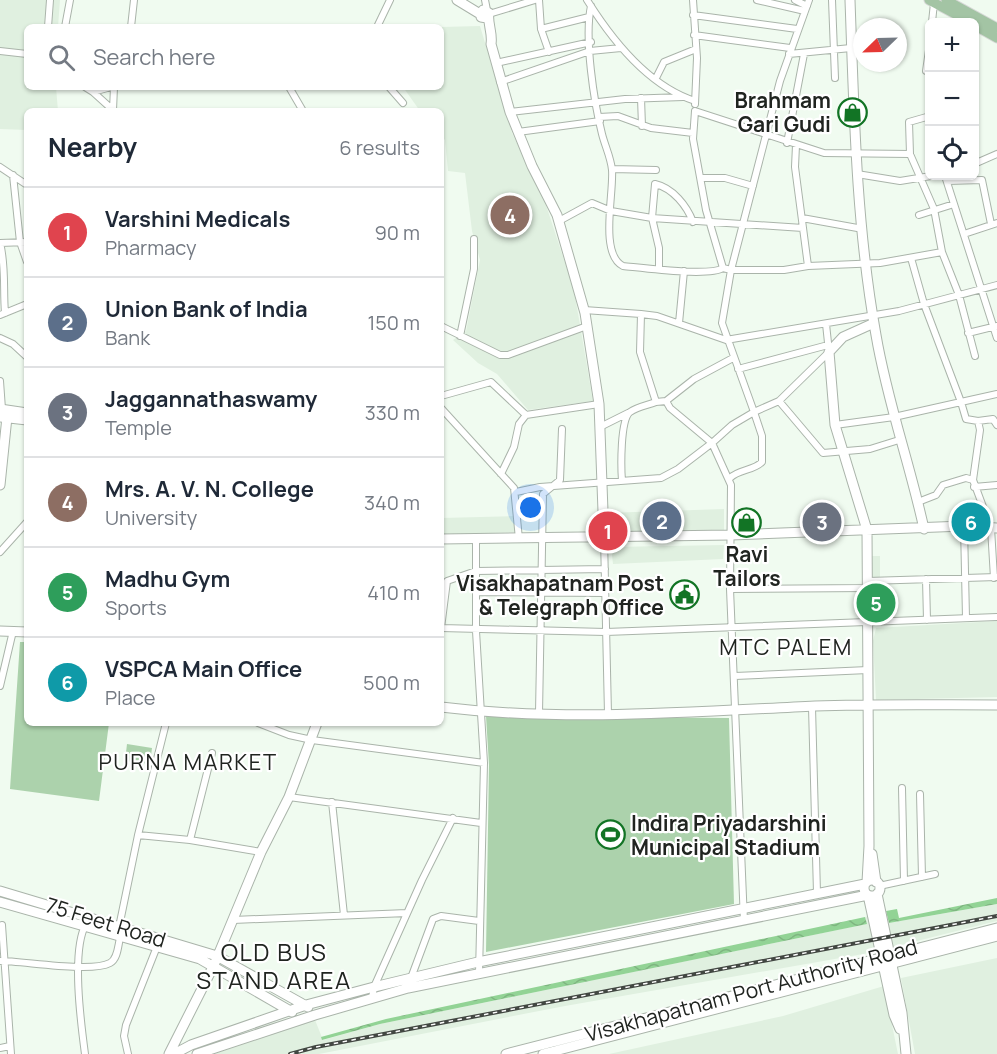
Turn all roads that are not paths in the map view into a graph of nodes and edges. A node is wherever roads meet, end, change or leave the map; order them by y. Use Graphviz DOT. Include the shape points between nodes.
graph roads {
  1 [pos="50,0"];
  2 [pos="70,0"];
  3 [pos="134,0"];
  4 [pos="390,0"];
  5 [pos="457,0"];
  6 [pos="466,0"];
  7 [pos="485,0"];
  8 [pos="537,0"];
  9 [pos="693,0"];
  10 [pos="760,0"];
  11 [pos="795,0"];
  12 [pos="832,0"];
  13 [pos="850,0"];
  14 [pos="946,0"];
  15 [pos="932,1"];
  16 [pos="589,3"];
  17 [pos="807,6"];
  18 [pos="485,14"];
  19 [pos="693,15"];
  20 [pos="589,17"];
  21 [pos="932,18"];
  22 [pos="953,18"];
  23 [pos="48,24"];
  24 [pos="66,24"];
  25 [pos="131,24"];
  26 [pos="378,24"];
  27 [pos="979,27"];
  28 [pos="797,28"];
  29 [pos="997,28"];
  30 [pos="541,29"];
  31 [pos="694,35"];
  32 [pos="997,38"];
  33 [pos="591,42"];
  34 [pos="621,48"];
  35 [pos="851,48"];
  36 [pos="696,49"];
  37 [pos="0,51"];
  38 [pos="590,51"];
  39 [pos="790,51"];
  40 [pos="833,51"];
  41 [pos="549,52"];
  42 [pos="24,54"];
  43 [pos="804,54"];
  44 [pos="496,63"];
  45 [pos="656,78"];
  46 [pos="835,78"];
  47 [pos="500,82"];
  48 [pos="90,90"];
  49 [pos="101,90"];
  50 [pos="113,90"];
  51 [pos="291,90"];
  52 [pos="392,90"];
  53 [pos="93,92"];
  54 [pos="641,98"];
  55 [pos="683,98"];
  56 [pos="695,101"];
  57 [pos="596,102"];
  58 [pos="403,103"];
  59 [pos="110,108"];
  60 [pos="113,108"];
  61 [pos="301,108"];
  62 [pos="695,111"];
  63 [pos="510,112"];
  64 [pos="925,117"];
  65 [pos="599,119"];
  66 [pos="642,126"];
  67 [pos="518,132"];
  68 [pos="693,133"];
  69 [pos="766,136"];
  70 [pos="787,142"];
  71 [pos="796,145"];
  72 [pos="857,154"];
  73 [pos="910,154"];
  74 [pos="997,154"];
  75 [pos="979,162"];
  76 [pos="0,166"];
  77 [pos="612,169"];
  78 [pos="656,170"];
  79 [pos="857,174"];
  80 [pos="13,175"];
  81 [pos="702,178"];
  82 [pos="923,178"];
  83 [pos="947,180"];
  84 [pos="979,180"];
  85 [pos="24,183"];
  86 [pos="753,186"];
  87 [pos="954,204"];
  88 [pos="934,209"];
  89 [pos="611,211"];
  90 [pos="919,215"];
  91 [pos="652,218"];
  92 [pos="802,218"];
  93 [pos="559,221"];
  94 [pos="693,222"];
  95 [pos="708,222"];
  96 [pos="994,224"];
  97 [pos="742,226"];
  98 [pos="803,228"];
  99 [pos="863,229"];
  100 [pos="964,234"];
  101 [pos="474,240"];
  102 [pos="23,242"];
  103 [pos="0,243"];
  104 [pos="942,252"];
  105 [pos="911,258"];
  106 [pos="865,264"];
  107 [pos="808,266"];
  108 [pos="723,268"];
  109 [pos="659,269"];
  110 [pos="731,270"];
  111 [pos="684,271"];
  112 [pos="997,285"];
  113 [pos="983,288"];
  114 [pos="959,295"];
  115 [pos="924,304"];
  116 [pos="24,305"];
  117 [pos="584,310"];
  118 [pos="2,314"];
  119 [pos="642,314"];
  120 [pos="873,320"];
  121 [pos="679,323"];
  122 [pos="826,324"];
  123 [pos="587,326"];
  124 [pos="995,326"];
  125 [pos="444,328"];
  126 [pos="968,333"];
  127 [pos="460,336"];
  128 [pos="0,338"];
  129 [pos="997,338"];
  130 [pos="726,340"];
  131 [pos="829,349"];
  132 [pos="24,354"];
  133 [pos="975,356"];
  134 [pos="733,358"];
  135 [pos="738,369"];
  136 [pos="0,381"];
  137 [pos="997,394"];
  138 [pos="444,395"];
  139 [pos="666,401"];
  140 [pos="779,401"];
  141 [pos="656,402"];
  142 [pos="961,402"];
  143 [pos="599,404"];
  144 [pos="444,411"];
  145 [pos="754,412"];
  146 [pos="2,413"];
  147 [pos="628,413"];
  148 [pos="24,414"];
  149 [pos="526,415"];
  150 [pos="894,417"];
  151 [pos="24,419"];
  152 [pos="978,421"];
  153 [pos="997,424"];
  154 [pos="835,426"];
  155 [pos="600,427"];
  156 [pos="562,429"];
  157 [pos="899,440"];
  158 [pos="712,443"];
  159 [pos="1,447"];
  160 [pos="842,452"];
  161 [pos="501,474"];
  162 [pos="730,478"];
  163 [pos="622,481"];
  164 [pos="602,483"];
  165 [pos="973,484"];
  166 [pos="0,485"];
  167 [pos="997,485"];
  168 [pos="552,487"];
  169 [pos="516,492"];
  170 [pos="918,502"];
  171 [pos="24,525"];
  172 [pos="964,526"];
  173 [pos="994,528"];
  174 [pos="924,529"];
  175 [pos="867,530"];
  176 [pos="731,535"];
  177 [pos="604,538"];
  178 [pos="444,539"];
  179 [pos="542,539"];
  180 [pos="519,540"];
  181 [pos="476,541"];
  182 [pos="0,552"];
  183 [pos="605,568"];
  184 [pos="541,570"];
  185 [pos="476,571"];
  186 [pos="966,578"];
  187 [pos="995,578"];
  188 [pos="926,579"];
  189 [pos="868,584"];
  190 [pos="730,589"];
  191 [pos="476,592"];
  192 [pos="541,592"];
  193 [pos="605,593"];
  194 [pos="444,604"];
  195 [pos="997,617"];
  196 [pos="966,618"];
  197 [pos="927,620"];
  198 [pos="867,622"];
  199 [pos="733,627"];
  200 [pos="444,628"];
  201 [pos="540,630"];
  202 [pos="0,631"];
  203 [pos="13,631"];
  204 [pos="476,631"];
  205 [pos="24,632"];
  206 [pos="606,632"];
  207 [pos="868,670"];
  208 [pos="735,676"];
  209 [pos="0,686"];
  210 [pos="868,704"];
  211 [pos="997,705"];
  212 [pos="812,706"];
  213 [pos="444,707"];
  214 [pos="479,712"];
  215 [pos="737,712"];
  216 [pos="539,713"];
  217 [pos="608,714"];
  218 [pos="164,726"];
  219 [pos="266,726"];
  220 [pos="316,726"];
  221 [pos="312,740"];
  222 [pos="212,753"];
  223 [pos="484,763"];
  224 [pos="902,788"];
  225 [pos="920,794"];
  226 [pos="289,797"];
  227 [pos="332,802"];
  228 [pos="453,818"];
  229 [pos="481,823"];
  230 [pos="138,835"];
  231 [pos="190,840"];
  232 [pos="261,852"];
  233 [pos="935,874"];
  234 [pos="922,877"];
  235 [pos="904,881"];
  236 [pos="871,888"];
  237 [pos="0,891"];
  238 [pos="817,892"];
  239 [pos="0,902"];
  240 [pos="743,908"];
  241 [pos="407,913"];
  242 [pos="344,915"];
  243 [pos="90,918"];
  244 [pos="233,920"];
  245 [pos="478,921"];
  246 [pos="744,921"];
  247 [pos="2,925"];
  248 [pos="118,927"];
  249 [pos="84,928"];
  250 [pos="997,928"];
  251 [pos="997,936"];
  252 [pos="120,938"];
  253 [pos="158,943"];
  254 [pos="216,960"];
  255 [pos="886,960"];
  256 [pos="2,961"];
  257 [pos="478,962"];
  258 [pos="80,967"];
  259 [pos="479,973"];
  260 [pos="411,978"];
  261 [pos="374,987"];
  262 [pos="372,998"];
  263 [pos="306,1005"];
  264 [pos="290,1011"];
  265 [pos="315,1014"];
  266 [pos="4,1018"];
  267 [pos="300,1020"];
  268 [pos="10,1046"];
  269 [pos="0,1048"];
  270 [pos="11,1054"];
  271 [pos="86,1054"];
  272 [pos="128,1054"];
  273 [pos="169,1054"];
  274 [pos="174,1054"];
  275 [pos="197,1054"];
  276 [pos="506,1054"];
  277 [pos="543,1054"];
  278 [pos="906,1054"];
  1 -- 23 [label="street"];
  2 -- 24 [label="street"];
  3 -- 25 [label="street"];
  4 -- 26 [label="street"];
  5 -- 18 [label="street"];
  6 -- 18 [label="street"];
  7 -- 18 [label="street"];
  8 -- 18 [label="street"];
  8 -- 30 [label="street"];
  9 -- 19 [label="street"];
  10 -- 17 [label="street"];
  11 -- 17 [label="street"];
  12 -- 40 [label="street"];
  13 -- 35 [label="street"];
  14 -- 29 [label="main road"];
  15 -- 21 [label="street"];
  15 -- 22 [label="main road"];
  16 -- 20 [label="street"];
  16 -- 34 [label="street"];
  17 -- 28 [label="street"];
  18 -- 44 [label="street"];
  19 -- 28 [label="street"];
  19 -- 31 [label="street"];
  20 -- 30 [label="street"];
  20 -- 33 [label="street"];
  27 -- 32 [label="main road"];
  28 -- 39 [label="street"];
  30 -- 41 [label="street"];
  31 -- 36 [label="street"];
  31 -- 39 [label="street"];
  33 -- 38 [label="street"];
  33 -- 41 [label="street"];
  34 -- 38 [label="street"];
  34 -- 45 [label="street"];
  35 -- 40 [label="street"];
  35 -- 72 [label="street"];
  36 -- 45 [label="street" via="664,62"];
  36 -- 56 [label="street"];
  37 -- 42 [label="street"];
  38 -- 47 [label="street"];
  38 -- 57 [label="street"];
  39 -- 43 [label="street"];
  39 -- 69 [label="street"];
  40 -- 43 [label="street"];
  40 -- 46 [label="street"];
  41 -- 44 [label="street"];
  43 -- 70 [label="street"];
  44 -- 47 [label="street"];
  45 -- 55 [label="street"];
  47 -- 63 [label="street"];
  48 -- 53 [label="street"];
  49 -- 53 [label="street"];
  50 -- 60 [label="street"];
  51 -- 61 [label="street"];
  52 -- 58 [label="street"];
  53 -- 59 [label="street"];
  54 -- 55 [label="street"];
  54 -- 57 [label="street"];
  54 -- 66 [label="street"];
  55 -- 56 [label="street"];
  56 -- 62 [label="street"];
  57 -- 63 [label="street"];
  57 -- 65 [label="street"];
  62 -- 68 [label="street"];
  62 -- 69 [label="street"];
  63 -- 67 [label="street"];
  64 -- 73 [label="street" via="909,122"];
  65 -- 66 [label="street" via="618,116"];
  65 -- 67 [label="street"];
  65 -- 77 [label="street"];
  66 -- 68 [label="street"];
  67 -- 93 [label="street"];
  68 -- 81 [label="street"];
  69 -- 70 [label="street"];
  69 -- 86 [label="street"];
  70 -- 71 [label="street"];
  71 -- 72 [label="street" via="824,153"];
  71 -- 92 [label="street"];
  72 -- 73 [label="street"];
  72 -- 79 [label="street"];
  73 -- 82 [label="street"];
  74 -- 75 [label="street"];
  76 -- 80 [label="street"];
  77 -- 78 [label="street"];
  77 -- 89 [label="street"];
  79 -- 82 [label="street" via="908,182"];
  79 -- 99 [label="street"];
  80 -- 85 [label="street"];
  80 -- 102 [label="street"];
  81 -- 86 [label="street" via="725,178"];
  81 -- 95 [label="street"];
  82 -- 88 [label="street"];
  83 -- 87 [label="street"];
  84 -- 96 [label="street"];
  86 -- 97 [label="street"];
  87 -- 88 [label="street"];
  87 -- 100 [label="street"];
  88 -- 90 [label="street"];
  88 -- 104 [label="street"];
  89 -- 91 [label="street"];
  89 -- 93 [label="street" via="592,203"];
  89 -- 109 [label="street" via="609,239 618,263"];
  91 -- 94 [label="street"];
  91 -- 94 [label="street" via="655,184 686,206"];
  91 -- 109 [label="street"];
  92 -- 98 [label="street"];
  92 -- 99 [label="street"];
  93 -- 117 [label="street"];
  94 -- 95 [label="street"];
  95 -- 97 [label="street"];
  95 -- 108 [label="street"];
  96 -- 100 [label="street"];
  97 -- 98 [label="street"];
  97 -- 110 [label="street"];
  98 -- 107 [label="street"];
  99 -- 106 [label="street"];
  100 -- 113 [label="street"];
  101 -- 127 [label="street" via="474,270"];
  102 -- 103 [label="street"];
  103 -- 118 [label="street" via="4,259"];
  104 -- 105 [label="street"];
  104 -- 114 [label="street"];
  105 -- 106 [label="street"];
  105 -- 115 [label="street"];
  106 -- 107 [label="street"];
  106 -- 120 [label="street"];
  107 -- 110 [label="street"];
  108 -- 110 [label="street"];
  108 -- 111 [label="street"];
  109 -- 111 [label="street"];
  110 -- 130 [label="street" via="722,316"];
  111 -- 121 [label="street"];
  112 -- 113 [label="street"];
  113 -- 114 [label="street"];
  113 -- 124 [label="street"];
  114 -- 115 [label="street"];
  114 -- 126 [label="street"];
  115 -- 120 [label="street"];
  115 -- 142 [label="street"];
  116 -- 118 [label="street"];
  117 -- 119 [label="street"];
  117 -- 123 [label="street"];
  119 -- 121 [label="street"];
  119 -- 141 [label="street" via="640,352"];
  120 -- 122 [label="street"];
  120 -- 131 [label="street"];
  120 -- 150 [label="street"];
  121 -- 130 [label="street"];
  122 -- 130 [label="street"];
  122 -- 131 [label="street"];
  123 -- 127 [label="street" via="508,355 492,353"];
  123 -- 143 [label="street"];
  124 -- 126 [label="street"];
  124 -- 129 [label="street"];
  125 -- 127 [label="street"];
  126 -- 133 [label="street"];
  128 -- 132 [label="street"];
  130 -- 134 [label="street"];
  131 -- 135 [label="street"];
  131 -- 140 [label="street"];
  131 -- 154 [label="street"];
  134 -- 135 [label="street"];
  134 -- 139 [label="street" via="694,378"];
  135 -- 145 [label="street"];
  136 -- 146 [label="street"];
  137 -- 142 [label="street"];
  138 -- 149 [label="street" via="491,382"];
  139 -- 141 [label="street"];
  139 -- 158 [label="street"];
  140 -- 145 [label="street"];
  140 -- 160 [label="street" via="823,453"];
  141 -- 147 [label="street"];
  142 -- 150 [label="street"];
  142 -- 152 [label="street" via="966,419"];
  143 -- 149 [label="street"];
  143 -- 155 [label="street"];
  144 -- 161 [label="street"];
  145 -- 158 [label="street"];
  145 -- 162 [label="street" via="762,436 762,462"];
  146 -- 148 [label="street"];
  146 -- 151 [label="street"];
  146 -- 159 [label="street"];
  147 -- 155 [label="street"];
  147 -- 163 [label="street" via="621,452"];
  149 -- 161 [label="street"];
  150 -- 154 [label="street"];
  150 -- 157 [label="street"];
  152 -- 153 [label="street" via="993,419"];
  152 -- 165 [label="street"];
  154 -- 160 [label="street"];
  155 -- 164 [label="street"];
  156 -- 168 [label="street" via="560,480"];
  157 -- 160 [label="street"];
  157 -- 170 [label="street"];
  158 -- 162 [label="street"];
  158 -- 163 [label="street" via="667,476"];
  159 -- 166 [label="street"];
  160 -- 175 [label="street"];
  161 -- 169 [label="street"];
  162 -- 176 [label="street"];
  163 -- 164 [label="street"];
  164 -- 168 [label="street"];
  164 -- 177 [label="street"];
  165 -- 167 [label="street"];
  165 -- 170 [label="street" via="966,478 943,485 936,495"];
  165 -- 173 [label="street"];
  168 -- 169 [label="street"];
  168 -- 179 [label="street" via="543,494"];
  169 -- 180 [label="street"];
  170 -- 174 [label="street"];
  171 -- 182 [label="street"];
  172 -- 173 [label="street"];
  172 -- 174 [label="street"];
  172 -- 186 [label="street"];
  173 -- 187 [label="street"];
  174 -- 175 [label="street"];
  175 -- 176 [label="street"];
  175 -- 189 [label="street"];
  176 -- 177 [label="street"];
  176 -- 190 [label="street"];
  177 -- 179 [label="street"];
  177 -- 183 [label="street"];
  178 -- 181 [label="street"];
  179 -- 180 [label="street"];
  179 -- 184 [label="street"];
  180 -- 181 [label="street"];
  181 -- 185 [label="street"];
  183 -- 184 [label="street"];
  183 -- 193 [label="street"];
  184 -- 185 [label="street"];
  184 -- 192 [label="street"];
  185 -- 191 [label="street"];
  185 -- 194 [label="street" via="447,581"];
  186 -- 187 [label="street"];
  186 -- 188 [label="street"];
  186 -- 196 [label="street"];
  188 -- 189 [label="street"];
  188 -- 197 [label="street"];
  189 -- 190 [label="street"];
  189 -- 198 [label="street"];
  190 -- 199 [label="street"];
  191 -- 192 [label="street"];
  191 -- 204 [label="street"];
  192 -- 193 [label="street"];
  192 -- 201 [label="street"];
  193 -- 206 [label="street"];
  195 -- 196 [label="street"];
  196 -- 197 [label="street"];
  197 -- 198 [label="street"];
  198 -- 199 [label="street"];
  198 -- 207 [label="street"];
  199 -- 206 [label="street"];
  199 -- 208 [label="street"];
  200 -- 204 [label="street"];
  201 -- 204 [label="street"];
  201 -- 206 [label="street"];
  201 -- 216 [label="street"];
  202 -- 203 [label="street"];
  203 -- 205 [label="street"];
  203 -- 209 [label="street"];
  204 -- 214 [label="street"];
  206 -- 217 [label="street"];
  207 -- 208 [label="street"];
  207 -- 210 [label="street"];
  208 -- 215 [label="street"];
  210 -- 211 [label="street"];
  210 -- 212 [label="street"];
  210 -- 236 [label="street"];
  212 -- 215 [label="street"];
  212 -- 238 [label="street"];
  213 -- 214 [label="street"];
  214 -- 216 [label="street"];
  214 -- 223 [label="street"];
  215 -- 217 [label="street"];
  215 -- 240 [label="street"];
  216 -- 217 [label="street"];
  218 -- 230 [label="street"];
  219 -- 221 [label="street"];
  220 -- 221 [label="street"];
  221 -- 223 [label="street"];
  221 -- 226 [label="street"];
  222 -- 231 [label="street"];
  223 -- 229 [label="street"];
  224 -- 235 [label="street"];
  225 -- 234 [label="street"];
  226 -- 227 [label="street"];
  226 -- 232 [label="street"];
  227 -- 228 [label="street"];
  227 -- 242 [label="street"];
  228 -- 229 [label="street"];
  228 -- 241 [label="street"];
  229 -- 245 [label="street"];
  230 -- 231 [label="street"];
  230 -- 248 [label="street"];
  231 -- 232 [label="street"];
  232 -- 244 [label="street"];
  233 -- 234 [label="street"];
  234 -- 235 [label="street"];
  235 -- 236 [label="street"];
  236 -- 238 [label="street"];
  236 -- 246 [label="street"];
  236 -- 255 [label="street"];
  237 -- 243 [label="street, 75 Feet Road"];
  238 -- 240 [label="street"];
  239 -- 249 [label="street, 75 Feet Road"];
  240 -- 246 [label="street"];
  240 -- 257 [label="street"];
  241 -- 242 [label="street"];
  241 -- 261 [label="street"];
  242 -- 244 [label="street"];
  243 -- 248 [label="street, 75 Feet Road"];
  243 -- 249 [label="street"];
  244 -- 254 [label="street"];
  245 -- 257 [label="street"];
  245 -- 260 [label="street" via="441,916 433,919"];
  246 -- 259 [label="street"];
  247 -- 256 [label="street"];
  248 -- 253 [label="street, 75 Feet Road"];
  249 -- 252 [label="street, 75 Feet Road"];
  249 -- 258 [label="street"];
  250 -- 255 [label="street, Visakhapatnam Port Authority Road"];
  251 -- 255 [label="street, Visakhapatnam Port Authority Road"];
  252 -- 253 [label="street, 75 Feet Road"];
  252 -- 258 [label="street" via="113,962"];
  253 -- 254 [label="street, 75 Feet Road"];
  253 -- 272 [label="street" via="126,1024"];
  254 -- 263 [label="street, 75 Feet Road"];
  254 -- 264 [label="street, 75 Feet Road"];
  254 -- 273 [label="street"];
  255 -- 276 [label="street, Visakhapatnam Port Authority Road"];
  255 -- 277 [label="street, Visakhapatnam Port Authority Road"];
  255 -- 278 [label="street" via="894,1015"];
  256 -- 258 [label="street"];
  256 -- 266 [label="street"];
  257 -- 259 [label="street"];
  257 -- 260 [label="street"];
  258 -- 271 [label="street" via="80,1018"];
  259 -- 262 [label="street"];
  260 -- 261 [label="street"];
  261 -- 262 [label="street"];
  261 -- 263 [label="street"];
  262 -- 265 [label="street"];
  263 -- 264 [label="street"];
  263 -- 265 [label="street, 75 Feet Road"];
  264 -- 267 [label="street, 75 Feet Road"];
  264 -- 274 [label="street"];
  265 -- 267 [label="street"];
  266 -- 268 [label="street"];
  267 -- 275 [label="street"];
  268 -- 269 [label="street"];
  268 -- 270 [label="street"];
}
